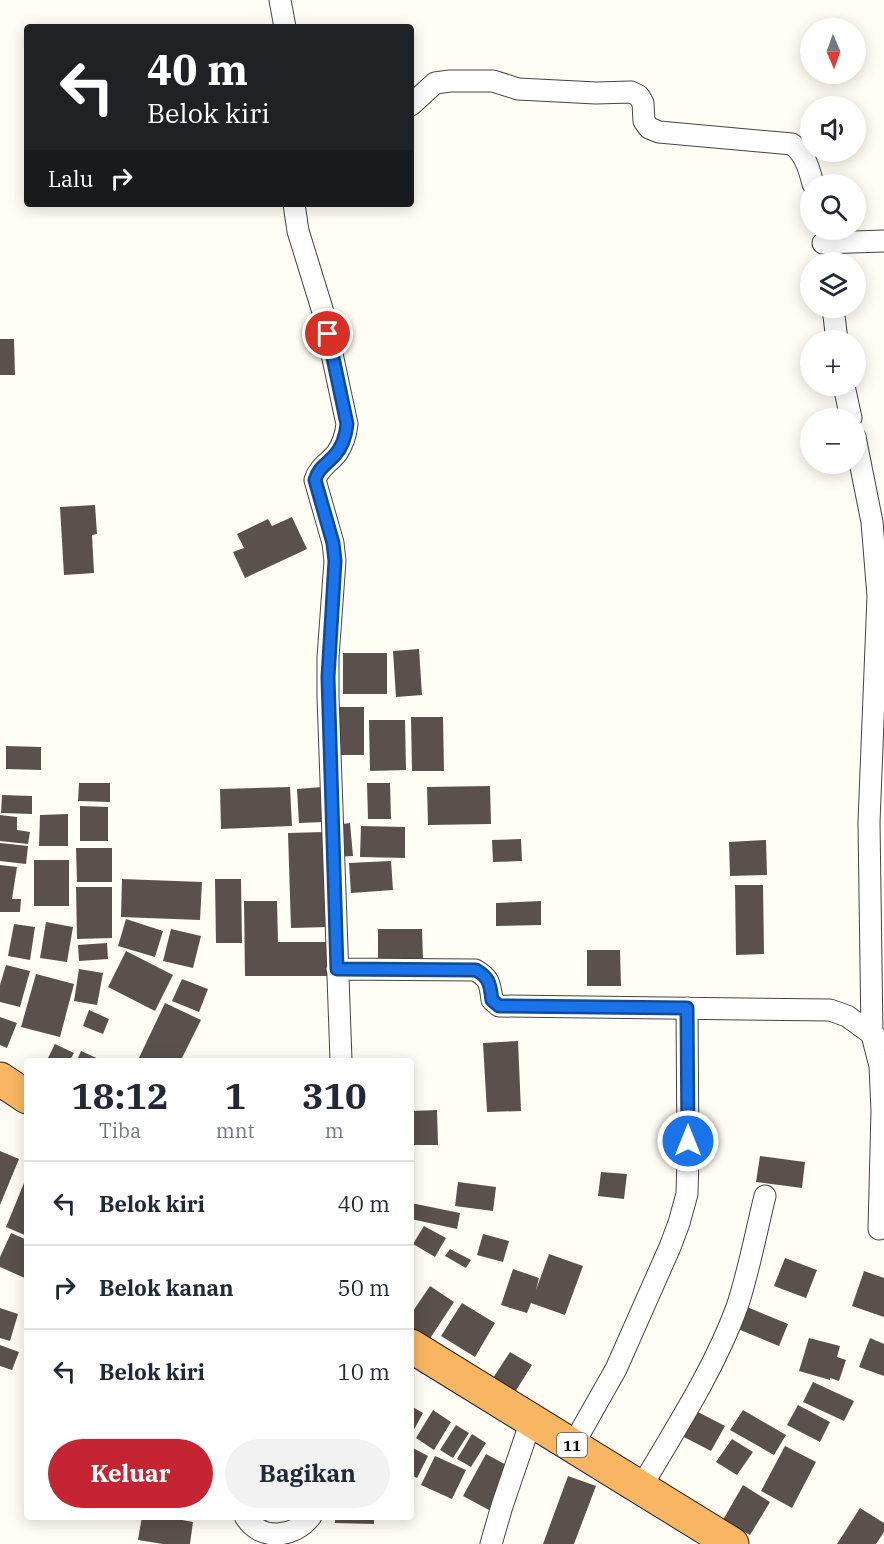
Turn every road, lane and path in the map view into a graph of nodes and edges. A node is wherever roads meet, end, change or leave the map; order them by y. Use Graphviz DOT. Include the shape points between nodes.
graph roads {
  1 [pos="280,0"];
  2 [pos="284,24"];
  3 [pos="414,102"];
  4 [pos="810,174"];
  5 [pos="294,207"];
  6 [pos="884,241"];
  7 [pos="823,245"];
  8 [pos="865,474"];
  9 [pos="878,522"];
  10 [pos="876,821"];
  11 [pos="337,969"];
  12 [pos="687,1008"];
  13 [pos="878,1039"];
  14 [pos="341,1058"];
  15 [pos="0,1079"];
  16 [pos="24,1095"];
  17 [pos="765,1196"];
  18 [pos="879,1229"];
  19 [pos="414,1348"];
  20 [pos="531,1421"];
  21 [pos="573,1445"];
  22 [pos="640,1489"];
  23 [pos="249,1520"];
  24 [pos="307,1520"];
  25 [pos="491,1544"];
  26 [pos="732,1544"];
  1 -- 2 [label="street"];
  3 -- 4 [label="street" via="435,83 450,81 493,81 518,89 631,92 643,103 649,128 792,144 802,152"];
  5 -- 11 [label="street" via="323,312 347,424 336,454 320,469 315,480 335,561 328,677"];
  6 -- 7 [label="street"];
  8 -- 9 [label="street"];
  9 -- 10 [label="street"];
  10 -- 13 [label="street"];
  11 -- 12 [label="street" via="476,970 487,977 492,1000 499,1006"];
  11 -- 14 [label="street"];
  12 -- 13 [label="street" via="830,1010 847,1016"];
  12 -- 21 [label="street" via="687,1194 670,1247 616,1369"];
  13 -- 18 [label="street" via="882,1111"];
  15 -- 16 [label="highway"];
  17 -- 22 [label="street" via="733,1315 687,1408"];
  19 -- 20 [label="highway, 11"];
  20 -- 21 [label="highway, 11"];
  20 -- 25 [label="street"];
  21 -- 22 [label="highway, 11"];
  22 -- 26 [label="highway, 11"];
  23 -- 24 [label="street" via="259,1531 274,1534 288,1533"];
}
